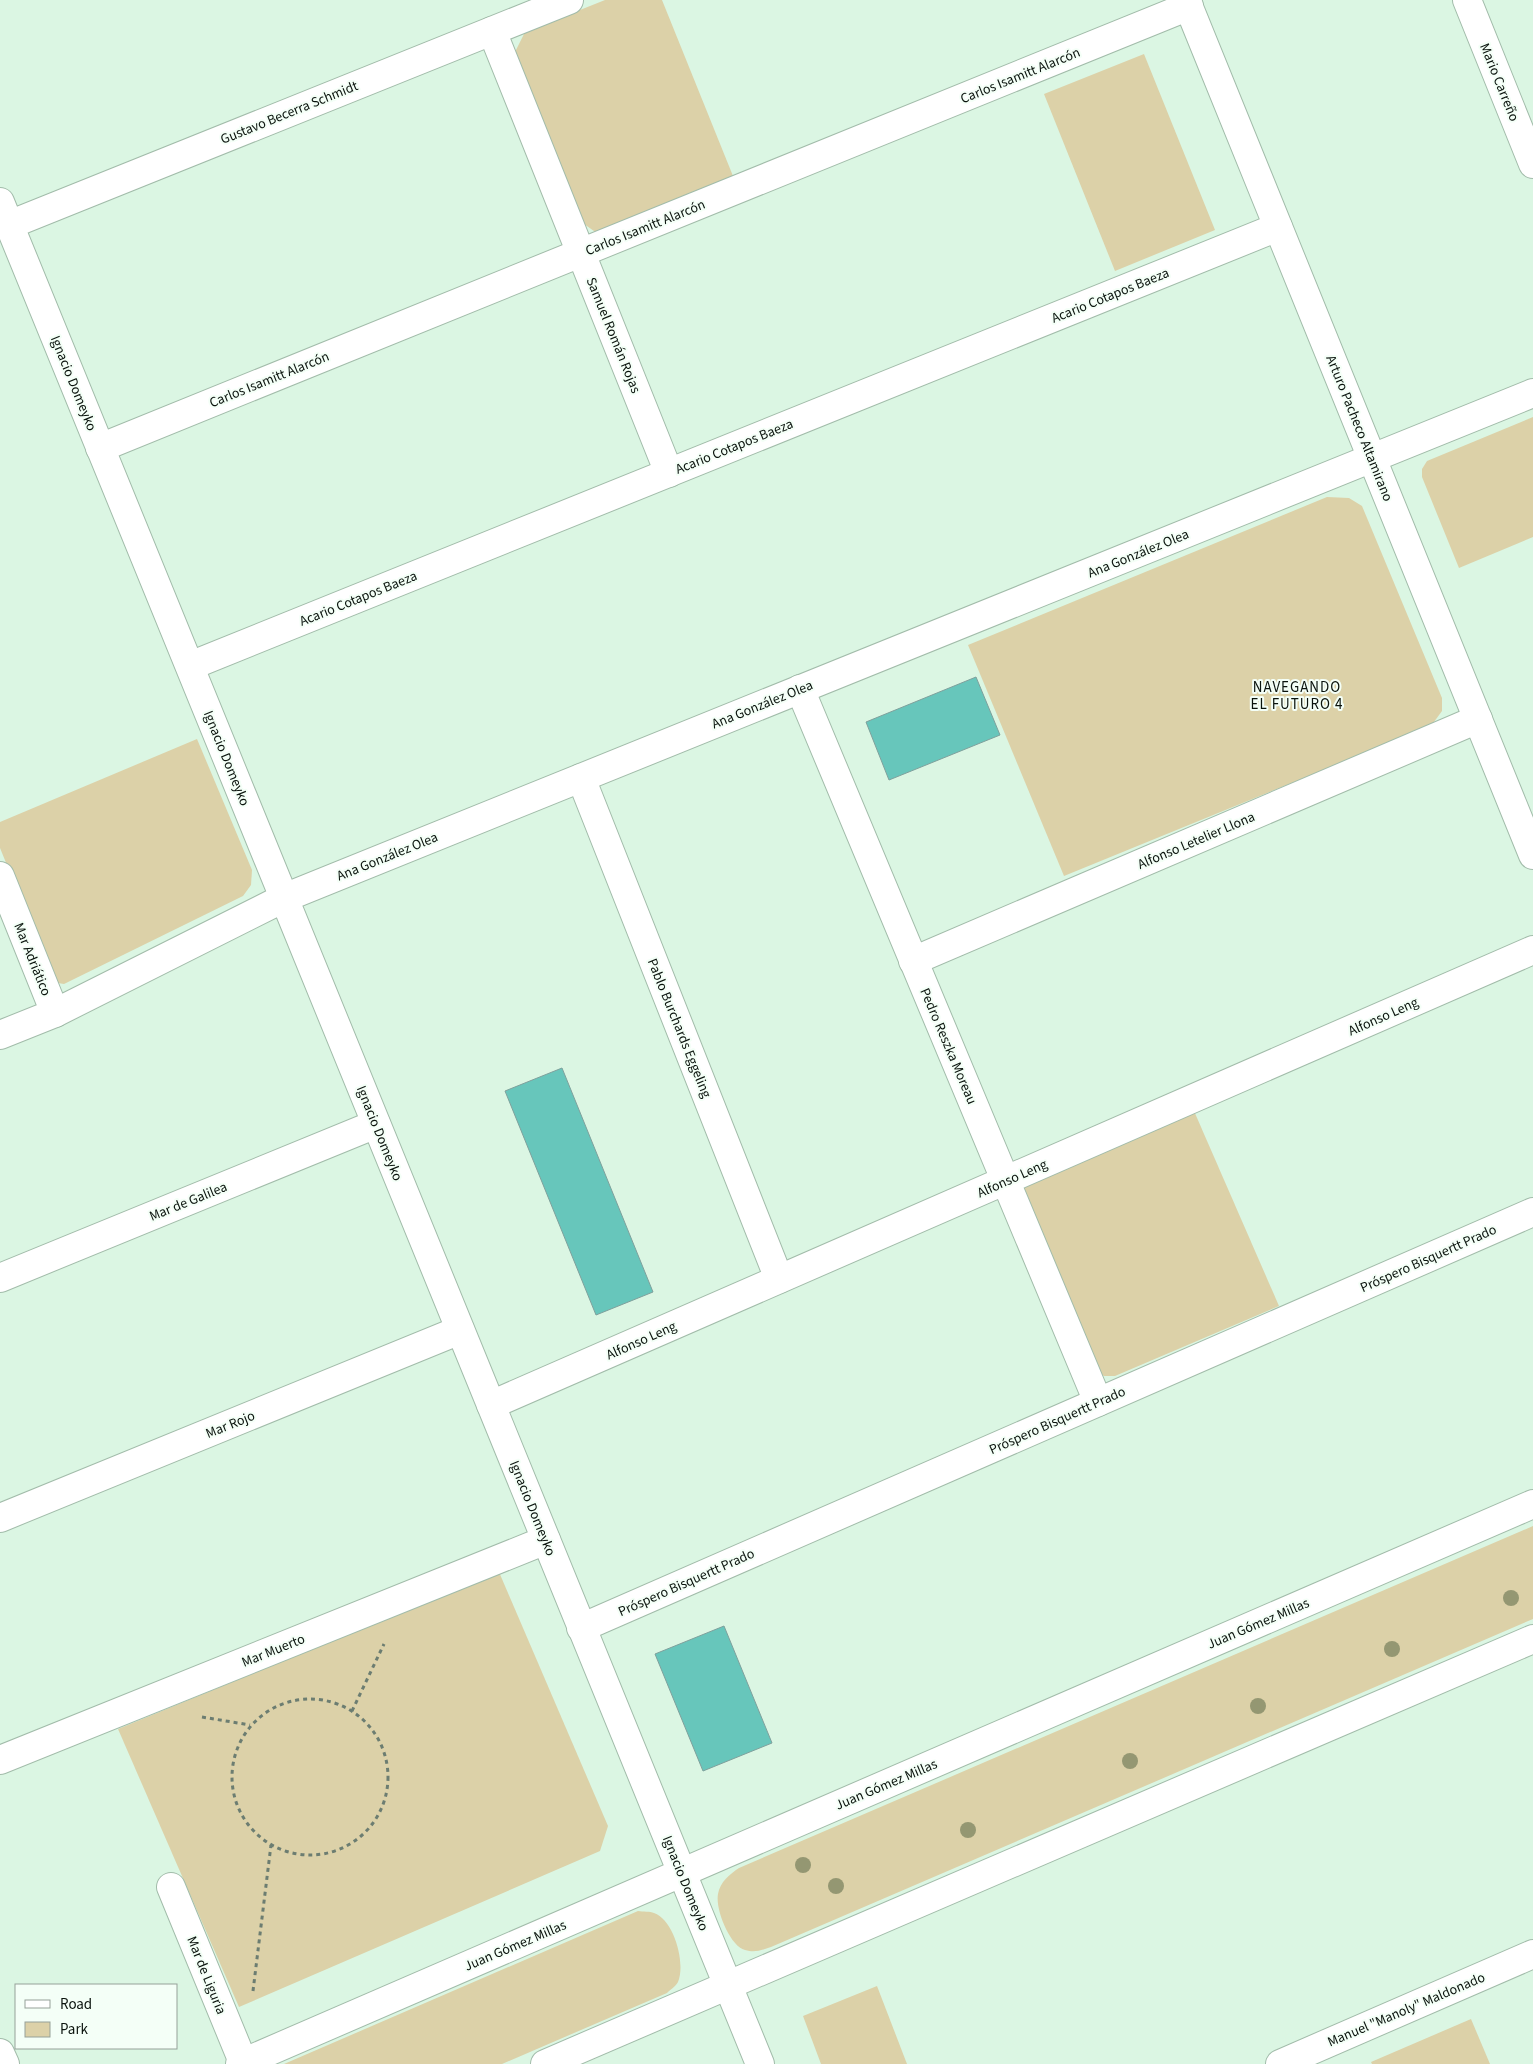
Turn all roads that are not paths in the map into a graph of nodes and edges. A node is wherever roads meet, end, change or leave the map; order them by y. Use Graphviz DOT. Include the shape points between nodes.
graph roads {
  1 [pos="568,0"];
  2 [pos="1466,0"];
  3 [pos="1187,3"];
  4 [pos="492,31"];
  5 [pos="1533,164"];
  6 [pos="5,213"];
  7 [pos="1278,226"];
  8 [pos="581,253"];
  9 [pos="1533,393"];
  10 [pos="100,448"];
  11 [pos="1372,458"];
  12 [pos="669,473"];
  13 [pos="190,666"];
  14 [pos="800,689"];
  15 [pos="1478,719"];
  16 [pos="581,778"];
  17 [pos="1533,855"];
  18 [pos="0,876"];
  19 [pos="284,898"];
  20 [pos="1533,950"];
  21 [pos="913,961"];
  22 [pos="55,1013"];
  23 [pos="0,1036"];
  24 [pos="376,1124"];
  25 [pos="1005,1181"];
  26 [pos="1533,1212"];
  27 [pos="0,1278"];
  28 [pos="779,1279"];
  29 [pos="460,1330"];
  30 [pos="1098,1402"];
  31 [pos="491,1405"];
  32 [pos="1533,1504"];
  33 [pos="0,1518"];
  34 [pos="546,1540"];
  35 [pos="581,1628"];
  36 [pos="1533,1639"];
  37 [pos="0,1760"];
  38 [pos="681,1872"];
  39 [pos="171,1887"];
  40 [pos="1533,1954"];
  41 [pos="728,1986"];
  42 [pos="0,2053"];
  43 [pos="242,2063"];
  44 [pos="4,2064"];
  45 [pos="545,2064"];
  46 [pos="760,2064"];
  47 [pos="1280,2064"];
  1 -- 4 [label="street, Gustavo Becerra Schmidt"];
  2 -- 5 [label="street, Mario Carreño"];
  3 -- 7 [label="street, Arturo Pacheco Altamirano"];
  3 -- 8 [label="street, Carlos Isamitt Alarcón"];
  4 -- 6 [label="street, Gustavo Becerra Schmidt"];
  4 -- 8 [label="street, Samuel Román Rojas"];
  6 -- 10 [label="street, Ignacio Domeyko"];
  7 -- 11 [label="street, Arturo Pacheco Altamirano"];
  7 -- 12 [label="street, Acario Cotapos Baeza"];
  8 -- 10 [label="street, Carlos Isamitt Alarcón"];
  8 -- 12 [label="street, Samuel Román Rojas"];
  9 -- 11 [label="street, Ana González Olea"];
  10 -- 13 [label="street, Ignacio Domeyko"];
  11 -- 14 [label="street, Ana González Olea"];
  11 -- 15 [label="street, Arturo Pacheco Altamirano"];
  12 -- 13 [label="street, Acario Cotapos Baeza"];
  13 -- 19 [label="street, Ignacio Domeyko"];
  14 -- 16 [label="street, Ana González Olea"];
  14 -- 21 [label="street, Pedro Reszka Moreau"];
  15 -- 17 [label="street, Arturo Pacheco Altamirano"];
  15 -- 21 [label="street, Alfonso Letelier Llona"];
  16 -- 19 [label="street, Ana González Olea"];
  16 -- 28 [label="street, Pablo Burchards Eggeling"];
  18 -- 22 [label="street, Mar Adriático"];
  19 -- 22 [label="street, Ana González Olea"];
  19 -- 24 [label="street, Ignacio Domeyko"];
  20 -- 25 [label="street, Alfonso Leng"];
  21 -- 25 [label="street, Pedro Reszka Moreau"];
  22 -- 23 [label="street, Ana González Olea"];
  24 -- 27 [label="street, Mar de Galilea"];
  24 -- 29 [label="street, Ignacio Domeyko"];
  25 -- 28 [label="street, Alfonso Leng"];
  25 -- 30 [label="street, Pedro Reszka Moreau"];
  26 -- 30 [label="street, Próspero Bisquertt Prado"];
  28 -- 31 [label="street, Alfonso Leng"];
  29 -- 31 [label="street, Ignacio Domeyko"];
  29 -- 33 [label="street, Mar Rojo"];
  30 -- 35 [label="street, Próspero Bisquertt Prado"];
  31 -- 34 [label="street, Ignacio Domeyko"];
  32 -- 38 [label="street, Juan Gómez Millas"];
  34 -- 35 [label="street, Ignacio Domeyko"];
  34 -- 37 [label="street, Mar Muerto"];
  35 -- 38 [label="street, Ignacio Domeyko"];
  36 -- 41 [label="street"];
  38 -- 41 [label="street, Ignacio Domeyko"];
  38 -- 43 [label="street, Juan Gómez Millas"];
  39 -- 43 [label="street, Mar de Liguria"];
  40 -- 47 [label="street, Manuel \"Manoly\" Maldonado"];
  41 -- 45 [label="street"];
  41 -- 46 [label="street, Ignacio Domeyko"];
  42 -- 44 [label="street"];
}
